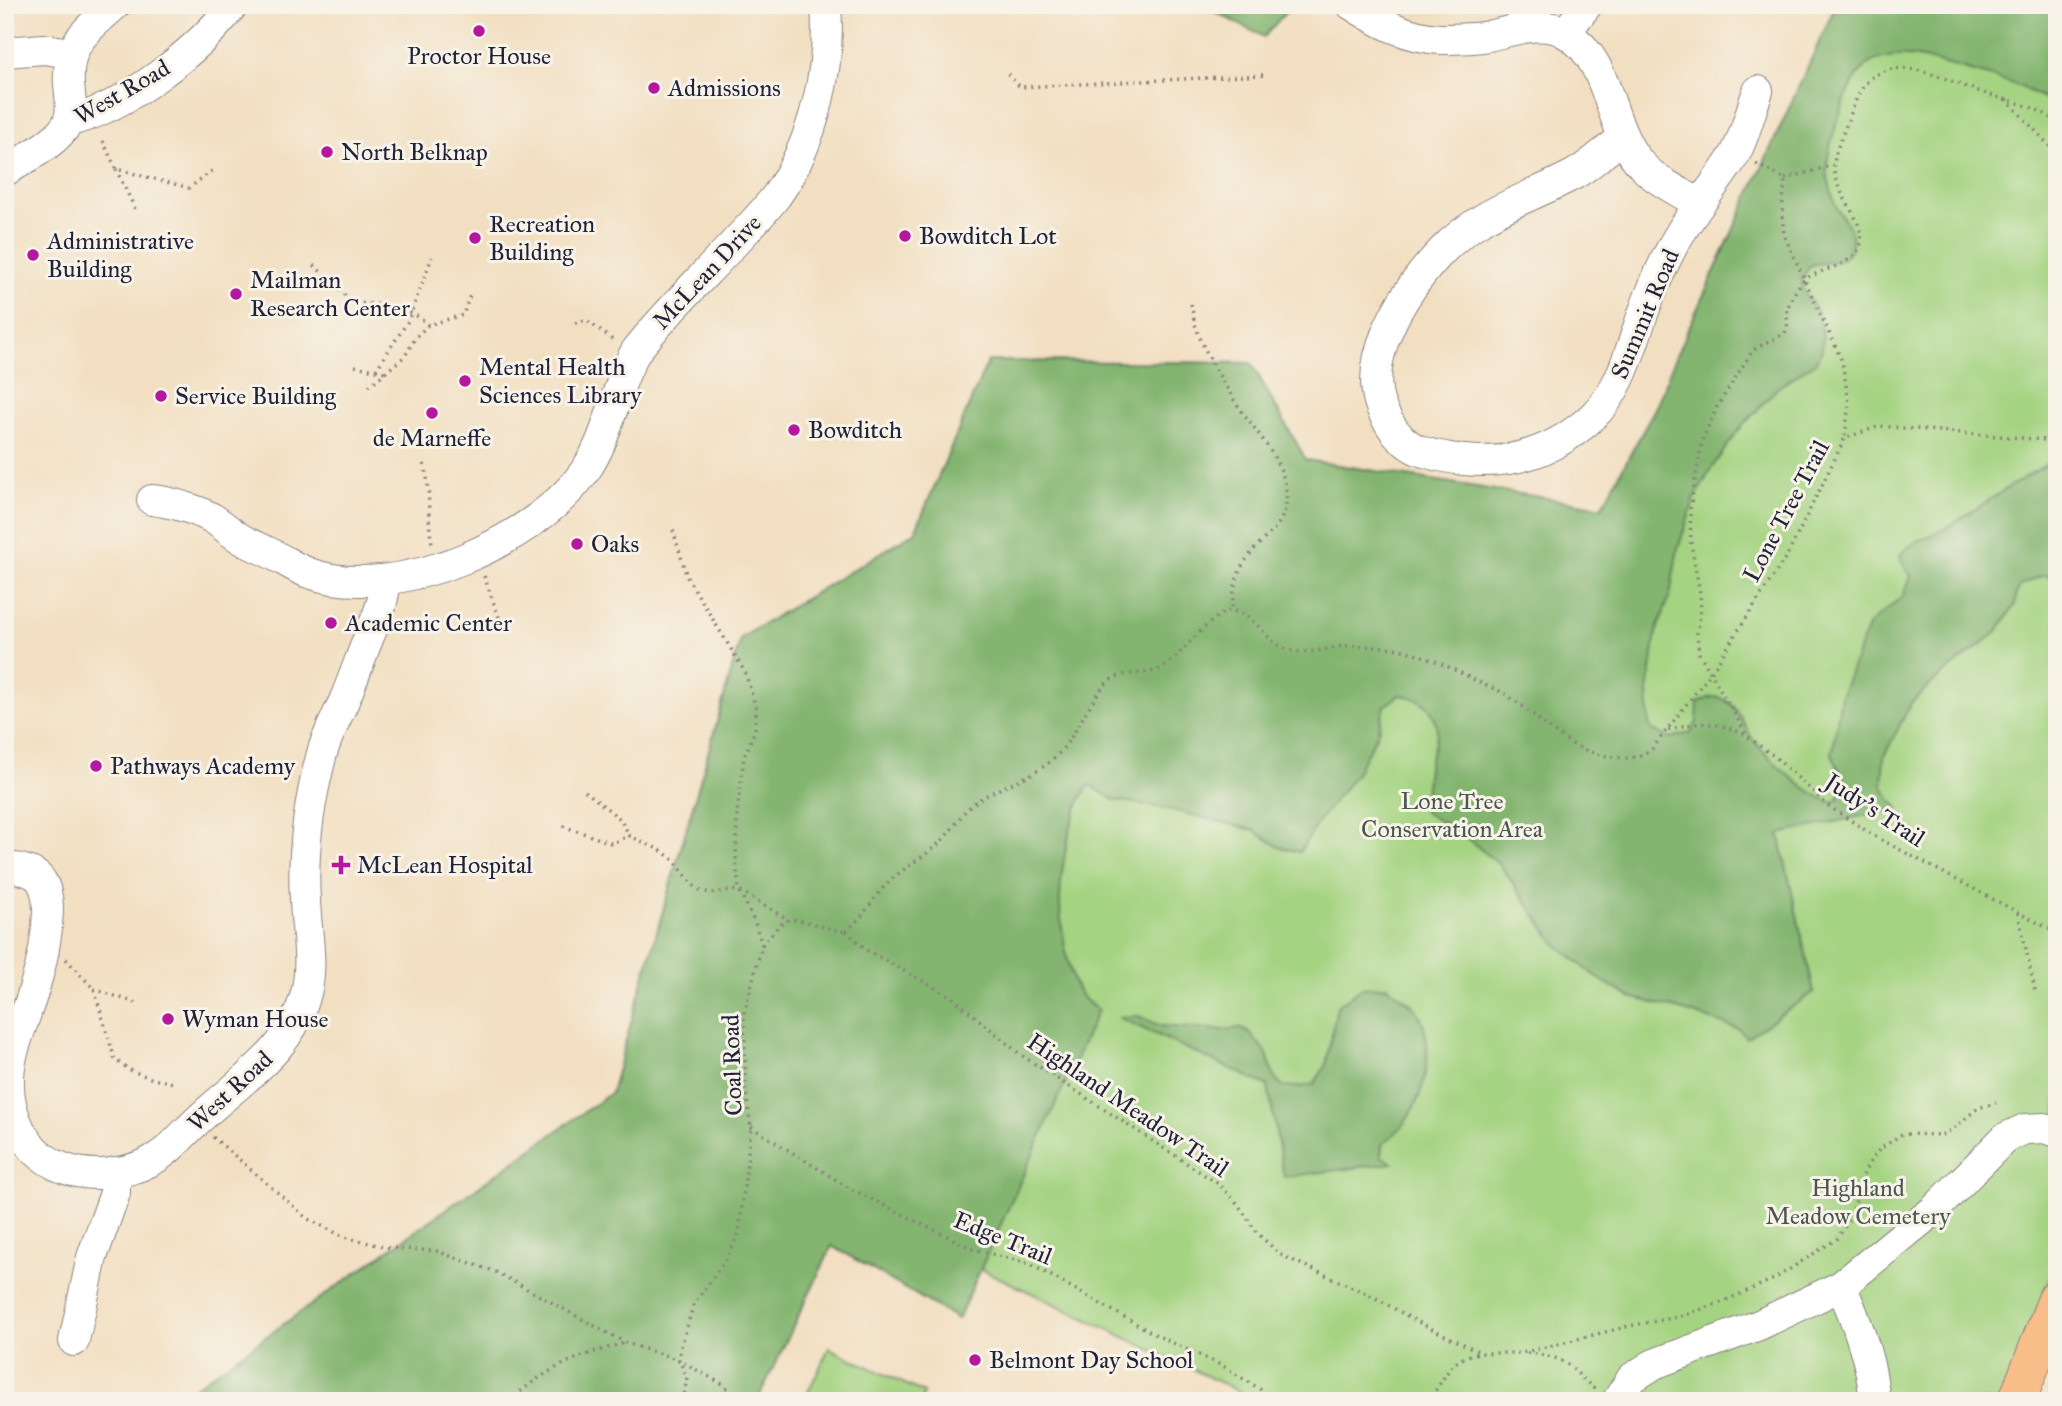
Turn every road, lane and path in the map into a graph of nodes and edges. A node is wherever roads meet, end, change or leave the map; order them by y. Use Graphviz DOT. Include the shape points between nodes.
graph roads {
  1 [pos="115,5"];
  2 [pos="233,5"];
  3 [pos="826,5"];
  4 [pos="1352,5"];
  5 [pos="1587,5"];
  6 [pos="1565,33"];
  7 [pos="5,52"];
  8 [pos="71,53"];
  9 [pos="1008,74"];
  10 [pos="1265,75"];
  11 [pos="1758,91"];
  12 [pos="2005,98"];
  13 [pos="69,121"];
  14 [pos="2057,122"];
  15 [pos="1625,138"];
  16 [pos="103,142"];
  17 [pos="1735,154"];
  18 [pos="2057,154"];
  19 [pos="1833,165"];
  20 [pos="216,168"];
  21 [pos="116,169"];
  22 [pos="5,171"];
  23 [pos="1785,179"];
  24 [pos="1699,204"];
  25 [pos="136,211"];
  26 [pos="432,257"];
  27 [pos="314,265"];
  28 [pos="1804,280"];
  29 [pos="471,292"];
  30 [pos="1191,304"];
  31 [pos="411,313"];
  32 [pos="575,323"];
  33 [pos="428,325"];
  34 [pos="616,343"];
  35 [pos="355,366"];
  36 [pos="376,370"];
  37 [pos="385,372"];
  38 [pos="369,386"];
  39 [pos="1845,438"];
  40 [pos="2057,441"];
  41 [pos="424,464"];
  42 [pos="152,500"];
  43 [pos="673,530"];
  44 [pos="434,552"];
  45 [pos="481,568"];
  46 [pos="385,580"];
  47 [pos="1232,611"];
  48 [pos="505,634"];
  49 [pos="1710,674"];
  50 [pos="1666,731"];
  51 [pos="1748,737"];
  52 [pos="585,791"];
  53 [pos="563,826"];
  54 [pos="630,836"];
  55 [pos="5,867"];
  56 [pos="739,890"];
  57 [pos="2018,914"];
  58 [pos="787,919"];
  59 [pos="846,931"];
  60 [pos="2057,933"];
  61 [pos="45,937"];
  62 [pos="762,945"];
  63 [pos="94,989"];
  64 [pos="2036,995"];
  65 [pos="136,1003"];
  66 [pos="174,1083"];
  67 [pos="1996,1103"];
  68 [pos="196,1122"];
  69 [pos="751,1127"];
  70 [pos="2057,1132"];
  71 [pos="115,1172"];
  72 [pos="1841,1286"];
  73 [pos="2057,1298"];
  74 [pos="74,1341"];
  75 [pos="626,1343"];
  76 [pos="1482,1353"];
  77 [pos="1522,1353"];
  78 [pos="679,1360"];
  79 [pos="1617,1400"];
  80 [pos="510,1401"];
  81 [pos="683,1401"];
  82 [pos="743,1401"];
  83 [pos="1279,1401"];
  84 [pos="1426,1401"];
  85 [pos="1874,1401"];
  86 [pos="2017,1401"];
  1 -- 8 [label="street" via="79,38"];
  2 -- 13 [label="street, West Road" via="165,70 115,102"];
  3 -- 46 [label="street, McLean Drive" via="824,74 792,170 764,211 636,351 603,438 578,480 541,517 500,542 423,574"];
  4 -- 6 [label="street" via="1401,31 1428,37 1471,38 1536,27"];
  5 -- 6 [label="street"];
  6 -- 15 [label="street" via="1595,67"];
  7 -- 8 [label="street" via="44,48"];
  8 -- 13 [label="street"];
  9 -- 10 [label="path" via="1020,87"];
  11 -- 17 [label="street, Summit Road"];
  12 -- 14 [label="path" via="2030,105"];
  12 -- 18 [label="path"];
  12 -- 19 [label="path" via="1917,71 1896,68 1881,72 1858,94"];
  13 -- 22 [label="street, West Road" via="57,136"];
  15 -- 24 [label="street" via="1646,170"];
  15 -- 24 [label="street, Summit Road" via="1573,175 1477,222 1439,254 1408,293 1385,338 1377,390 1382,413 1406,443 1442,457 1504,461 1542,450 1589,420 1622,374 1651,291"];
  16 -- 21 [label="path"];
  17 -- 23 [label="path"];
  17 -- 24 [label="street, Summit Road"];
  19 -- 23 [label="path"];
  19 -- 28 [label="path" via="1838,186 1859,227 1861,243 1854,255 1834,268"];
  20 -- 21 [label="path" via="189,188"];
  21 -- 25 [label="path"];
  23 -- 28 [label="path" via="1784,235"];
  26 -- 31 [label="path"];
  27 -- 31 [label="path" via="352,302"];
  28 -- 39 [label="path" via="1842,361 1849,403"];
  28 -- 49 [label="path, Judy's Trail" via="1788,308 1785,333 1754,350 1717,407 1702,441 1690,520 1701,610 1697,643"];
  29 -- 33 [label="path" via="463,314"];
  30 -- 47 [label="path" via="1197,331 1231,395 1281,469 1286,489 1285,509 1275,531 1250,554 1238,573"];
  31 -- 33 [label="path"];
  31 -- 36 [label="path"];
  32 -- 34 [label="path" via="586,320"];
  33 -- 37 [label="path" via="405,356"];
  35 -- 36 [label="path"];
  36 -- 37 [label="path"];
  37 -- 38 [label="path"];
  39 -- 40 [label="path, Lone Tree Trail" via="1880,426"];
  39 -- 49 [label="path, Lone Tree Trail" via="1790,552"];
  41 -- 44 [label="path"];
  42 -- 46 [label="street, McLean Drive" via="212,518 241,539 308,573"];
  43 -- 56 [label="path" via="687,577 745,672 756,708 737,813"];
  45 -- 48 [label="path"];
  46 -- 68 [label="street, West Road" via="382,605 326,741 314,788 304,898 310,960 307,988 295,1021 270,1056"];
  47 -- 50 [label="path, Lone Tree Trail" via="1283,648 1297,652 1386,647 1429,658 1505,694 1568,744 1591,754 1639,757"];
  47 -- 59 [label="path" via="1214,620 1157,671 1115,677 1106,684 1071,740 1052,760 968,808 954,829 885,886"];
  49 -- 50 [label="path, Lone Tree Trail"];
  49 -- 51 [label="path, Judy's Trail"];
  50 -- 51 [label="path" via="1706,723"];
  51 -- 57 [label="path, Judy's Trail" via="1830,807"];
  52 -- 54 [label="path" via="620,819"];
  53 -- 54 [label="path" via="611,843"];
  54 -- 56 [label="path" via="674,860 701,891"];
  55 -- 61 [label="street, West Road" via="34,874 44,886 48,907"];
  56 -- 58 [label="path"];
  56 -- 62 [label="path"];
  57 -- 60 [label="path, Judy's Trail"];
  57 -- 64 [label="path"];
  58 -- 59 [label="path"];
  58 -- 62 [label="path"];
  59 -- 76 [label="path, Highland Meadow Trail" via="868,951 952,997 1021,1055 1220,1185 1258,1234 1281,1255"];
  61 -- 63 [label="path"];
  61 -- 71 [label="street, West Road" via="35,988 11,1063 13,1115 23,1137 51,1163 86,1174"];
  62 -- 69 [label="path, Coal Road" via="744,1013"];
  63 -- 65 [label="path"];
  63 -- 66 [label="path" via="116,1060 132,1071"];
  67 -- 77 [label="path, Highland Meadow Trail" via="1978,1108 1942,1135 1902,1135 1880,1149 1863,1175 1852,1214 1838,1238 1776,1278 1683,1315"];
  68 -- 71 [label="street, West Road" via="160,1156"];
  68 -- 75 [label="path" via="308,1219 344,1237 390,1248 436,1251 496,1272"];
  69 -- 78 [label="path, Coal Road" via="739,1233 693,1306"];
  69 -- 83 [label="path, Edge Trail" via="851,1189 973,1249 1030,1264 1158,1336 1223,1366"];
  70 -- 72 [label="street" via="2025,1129 2005,1138 1934,1210"];
  71 -- 74 [label="street" via="115,1194 92,1257"];
  72 -- 79 [label="street" via="1759,1325 1654,1364 1632,1378"];
  72 -- 85 [label="street" via="1860,1337"];
  73 -- 86 [label="main road"];
  75 -- 78 [label="path"];
  75 -- 80 [label="path" via="567,1362 531,1381"];
  76 -- 77 [label="path, Highland Meadow Trail"];
  76 -- 84 [label="path" via="1456,1361"];
  77 -- 79 [label="path" via="1558,1358 1596,1391"];
  78 -- 81 [label="path, Coal Road" via="687,1377"];
  78 -- 82 [label="path"];
}
